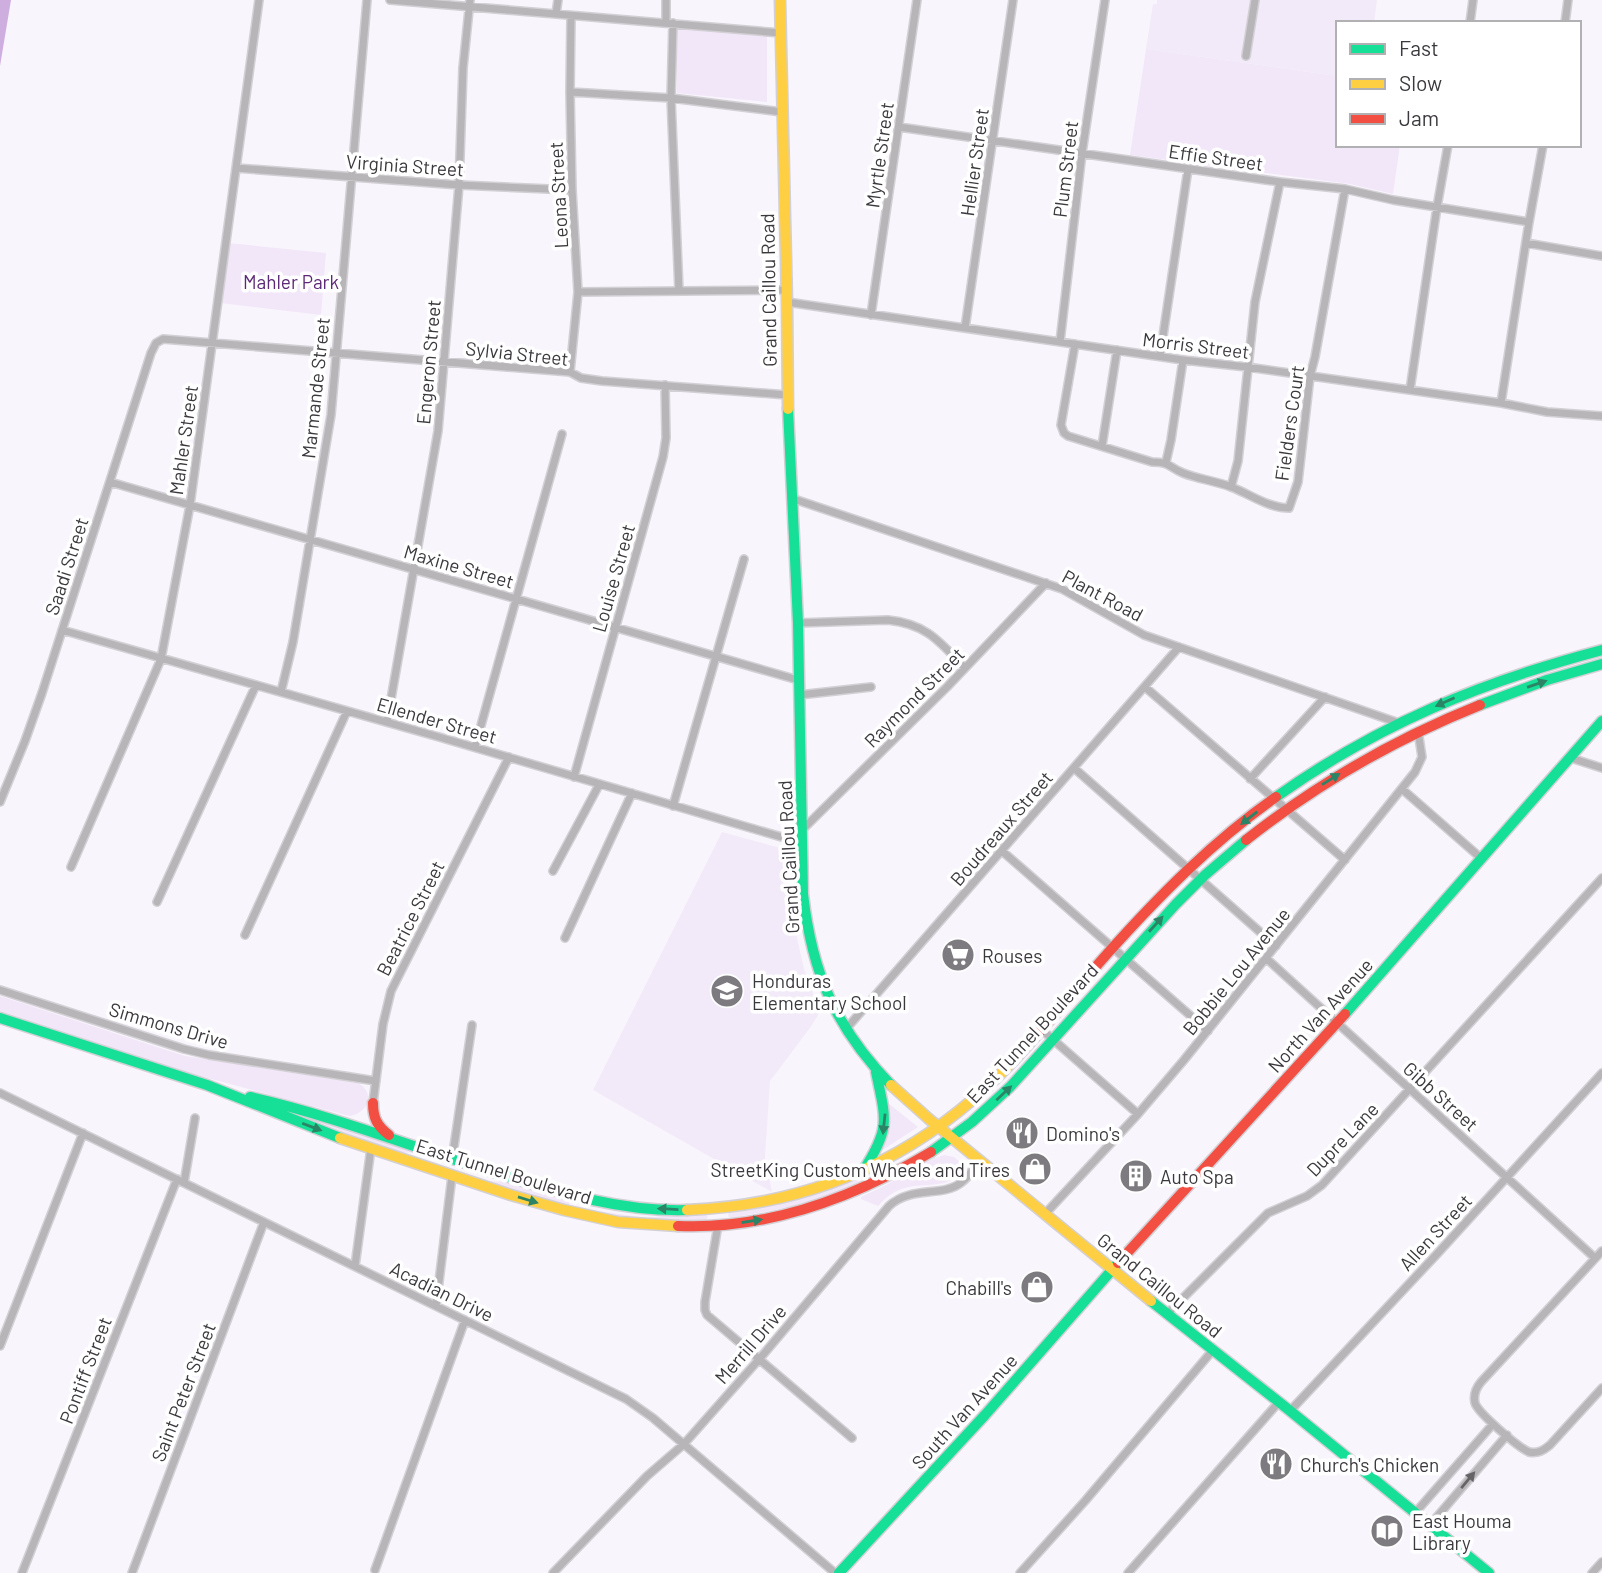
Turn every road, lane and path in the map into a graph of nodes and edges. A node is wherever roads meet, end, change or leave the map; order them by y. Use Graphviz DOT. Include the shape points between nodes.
graph roads {
  1 [pos="259,0"];
  2 [pos="367,0"];
  3 [pos="390,0"];
  4 [pos="558,0"];
  5 [pos="666,0"];
  6 [pos="780,0"];
  7 [pos="917,0"];
  8 [pos="1013,0"];
  9 [pos="1105,0"];
  10 [pos="1255,0"];
  11 [pos="1473,0"];
  12 [pos="1568,0"];
  13 [pos="470,3"];
  14 [pos="556,13"];
  15 [pos="571,16"];
  16 [pos="1470,21"];
  17 [pos="1565,21"];
  18 [pos="669,23"];
  19 [pos="781,33"];
  20 [pos="1246,56"];
  21 [pos="570,92"];
  22 [pos="671,98"];
  23 [pos="782,111"];
  24 [pos="898,127"];
  25 [pos="993,141"];
  26 [pos="1448,147"];
  27 [pos="1543,147"];
  28 [pos="1082,153"];
  29 [pos="236,168"];
  30 [pos="1188,169"];
  31 [pos="351,177"];
  32 [pos="1279,182"];
  33 [pos="459,185"];
  34 [pos="1345,189"];
  35 [pos="572,190"];
  36 [pos="1437,207"];
  37 [pos="1529,222"];
  38 [pos="1526,243"];
  39 [pos="1602,256"];
  40 [pos="786,290"];
  41 [pos="679,291"];
  42 [pos="578,292"];
  43 [pos="787,302"];
  44 [pos="871,315"];
  45 [pos="965,328"];
  46 [pos="160,341"];
  47 [pos="1060,342"];
  48 [pos="212,343"];
  49 [pos="1075,344"];
  50 [pos="1117,350"];
  51 [pos="337,353"];
  52 [pos="1160,356"];
  53 [pos="1183,360"];
  54 [pos="444,362"];
  55 [pos="1247,367"];
  56 [pos="570,372"];
  57 [pos="1310,376"];
  58 [pos="665,385"];
  59 [pos="1410,390"];
  60 [pos="787,395"];
  61 [pos="1501,403"];
  62 [pos="1602,416"];
  63 [pos="562,434"];
  64 [pos="1101,446"];
  65 [pos="1166,462"];
  66 [pos="110,482"];
  67 [pos="1231,487"];
  68 [pos="791,498"];
  69 [pos="190,505"];
  70 [pos="310,540"];
  71 [pos="744,559"];
  72 [pos="415,570"];
  73 [pos="1046,583"];
  74 [pos="517,599"];
  75 [pos="798,623"];
  76 [pos="615,628"];
  77 [pos="62,630"];
  78 [pos="1180,647"];
  79 [pos="1602,650"];
  80 [pos="717,657"];
  81 [pos="161,659"];
  82 [pos="1602,664"];
  83 [pos="965,668"];
  84 [pos="798,680"];
  85 [pos="256,685"];
  86 [pos="872,687"];
  87 [pos="1145,687"];
  88 [pos="281,692"];
  89 [pos="799,695"];
  90 [pos="1325,697"];
  91 [pos="347,711"];
  92 [pos="1602,721"];
  93 [pos="387,722"];
  94 [pos="1399,723"];
  95 [pos="1418,731"];
  96 [pos="475,747"];
  97 [pos="509,757"];
  98 [pos="1571,758"];
  99 [pos="1074,768"];
  100 [pos="1602,768"];
  101 [pos="574,777"];
  102 [pos="1250,779"];
  103 [pos="599,785"];
  104 [pos="1402,789"];
  105 [pos="632,793"];
  106 [pos="1273,799"];
  107 [pos="0,802"];
  108 [pos="674,806"];
  109 [pos="1286,811"];
  110 [pos="802,830"];
  111 [pos="802,843"];
  112 [pos="1002,851"];
  113 [pos="1482,859"];
  114 [pos="1345,860"];
  115 [pos="71,867"];
  116 [pos="1188,870"];
  117 [pos="553,871"];
  118 [pos="1602,878"];
  119 [pos="1200,880"];
  120 [pos="158,902"];
  121 [pos="245,935"];
  122 [pos="565,938"];
  123 [pos="1276,946"];
  124 [pos="1113,947"];
  125 [pos="1126,958"];
  126 [pos="1266,958"];
  127 [pos="0,990"];
  128 [pos="0,1018"];
  129 [pos="1337,1023"];
  130 [pos="472,1026"];
  131 [pos="846,1029"];
  132 [pos="1041,1029"];
  133 [pos="1208,1031"];
  134 [pos="1054,1039"];
  135 [pos="876,1072"];
  136 [pos="1602,1073"];
  137 [pos="376,1081"];
  138 [pos="1410,1090"];
  139 [pos="226,1092"];
  140 [pos="0,1093"];
  141 [pos="373,1103"];
  142 [pos="1138,1114"];
  143 [pos="195,1118"];
  144 [pos="341,1123"];
  145 [pos="939,1127"];
  146 [pos="83,1133"];
  147 [pos="952,1138"];
  148 [pos="397,1141"];
  149 [pos="370,1148"];
  150 [pos="452,1160"];
  151 [pos="980,1160"];
  152 [pos="426,1167"];
  153 [pos="484,1170"];
  154 [pos="862,1171"];
  155 [pos="452,1176"];
  156 [pos="1507,1177"];
  157 [pos="180,1181"];
  158 [pos="1045,1214"];
  159 [pos="264,1222"];
  160 [pos="718,1225"];
  161 [pos="1602,1251"];
  162 [pos="1595,1258"];
  163 [pos="355,1266"];
  164 [pos="1112,1270"];
  165 [pos="436,1306"];
  166 [pos="1167,1314"];
  167 [pos="465,1320"];
  168 [pos="0,1346"];
  169 [pos="1213,1350"];
  170 [pos="759,1360"];
  171 [pos="1602,1388"];
  172 [pos="1279,1402"];
  173 [pos="1290,1411"];
  174 [pos="1493,1424"];
  175 [pos="1507,1435"];
  176 [pos="852,1438"];
  177 [pos="684,1444"];
  178 [pos="1415,1513"];
  179 [pos="1430,1525"];
  180 [pos="1602,1562"];
  181 [pos="376,1570"];
  182 [pos="22,1573"];
  183 [pos="132,1573"];
  184 [pos="553,1573"];
  185 [pos="837,1573"];
  186 [pos="1020,1573"];
  187 [pos="1128,1573"];
  188 [pos="1489,1573"];
  189 [pos="1592,1573"];
  1 -- 29 [label="street, Mahler Street"];
  2 -- 31 [label="street, Marmande Street"];
  3 -- 13 [label="street"];
  4 -- 14 [label="street"];
  5 -- 18 [label="street"];
  6 -- 19 [label="main road, Grand Caillou Road"];
  7 -- 24 [label="street, Myrtle Street"];
  8 -- 25 [label="street, Hellier Street"];
  9 -- 28 [label="street, Plum Street"];
  10 -- 20 [label="street"];
  11 -- 16 [label="street"];
  12 -- 17 [label="street"];
  13 -- 14 [label="street"];
  13 -- 33 [label="street, Engeron Street"];
  14 -- 15 [label="street"];
  15 -- 18 [label="street"];
  15 -- 21 [label="street, Leona Street"];
  18 -- 19 [label="street"];
  18 -- 22 [label="street"];
  19 -- 23 [label="main road, Grand Caillou Road"];
  21 -- 22 [label="street"];
  21 -- 35 [label="street, Leona Street"];
  22 -- 23 [label="street"];
  22 -- 41 [label="street"];
  23 -- 40 [label="main road, Grand Caillou Road"];
  24 -- 25 [label="street, Effie Street"];
  24 -- 44 [label="street, Myrtle Street"];
  25 -- 28 [label="street, Effie Street"];
  25 -- 45 [label="street, Hellier Street"];
  26 -- 36 [label="street"];
  27 -- 37 [label="street"];
  28 -- 30 [label="street, Effie Street"];
  28 -- 47 [label="street, Plum Street"];
  29 -- 31 [label="street, Virginia Street"];
  29 -- 48 [label="street, Mahler Street"];
  30 -- 32 [label="street, Effie Street"];
  30 -- 52 [label="street"];
  31 -- 33 [label="street, Virginia Street"];
  31 -- 51 [label="street, Marmande Street"];
  32 -- 34 [label="street, Effie Street"];
  32 -- 55 [label="street"];
  33 -- 35 [label="street, Virginia Street"];
  33 -- 54 [label="street, Engeron Street"];
  34 -- 36 [label="street, Effie Street"];
  34 -- 57 [label="street, Fielders Court"];
  35 -- 42 [label="street, Leona Street"];
  36 -- 37 [label="street, Effie Street"];
  36 -- 59 [label="street"];
  37 -- 38 [label="street"];
  38 -- 39 [label="street"];
  38 -- 61 [label="street"];
  40 -- 41 [label="street"];
  40 -- 43 [label="main road, Grand Caillou Road"];
  41 -- 42 [label="street"];
  42 -- 56 [label="street, Leona Street"];
  43 -- 44 [label="street, Morris Street"];
  43 -- 60 [label="main road, Grand Caillou Road"];
  44 -- 45 [label="street, Morris Street"];
  45 -- 47 [label="street, Morris Street"];
  46 -- 48 [label="street, Sylvia Street"];
  46 -- 66 [label="street, Saadi Street" via="151,352"];
  47 -- 49 [label="street, Morris Street"];
  48 -- 51 [label="street, Sylvia Street"];
  48 -- 69 [label="street, Mahler Street"];
  49 -- 50 [label="street, Morris Street"];
  49 -- 64 [label="street, Fielders Court" via="1061,425 1068,436"];
  50 -- 52 [label="street, Morris Street"];
  50 -- 64 [label="street"];
  51 -- 54 [label="street, Sylvia Street"];
  51 -- 70 [label="street, Marmande Street"];
  52 -- 53 [label="street, Morris Street"];
  53 -- 55 [label="street, Morris Street"];
  53 -- 65 [label="street"];
  54 -- 56 [label="street, Sylvia Street"];
  54 -- 72 [label="street, Engeron Street" via="438,431"];
  55 -- 57 [label="street, Morris Street"];
  55 -- 67 [label="street" via="1238,461"];
  56 -- 58 [label="street, Sylvia Street" via="602,381"];
  57 -- 59 [label="street, Morris Street"];
  57 -- 67 [label="street, Fielders Court" via="1298,482 1289,508"];
  58 -- 60 [label="street, Sylvia Street"];
  58 -- 76 [label="street, Louise Street" via="663,457"];
  59 -- 61 [label="street, Morris Street"];
  60 -- 68 [label="main road, Grand Caillou Road"];
  61 -- 62 [label="street, Morris Street"];
  63 -- 74 [label="street"];
  64 -- 65 [label="street, Fielders Court"];
  65 -- 67 [label="street, Fielders Court" via="1182,473"];
  66 -- 69 [label="street, Maxine Street"];
  66 -- 77 [label="street, Saadi Street"];
  68 -- 73 [label="street, Plant Road"];
  68 -- 75 [label="main road, Grand Caillou Road"];
  69 -- 70 [label="street, Maxine Street"];
  69 -- 81 [label="street, Mahler Street"];
  70 -- 72 [label="street, Maxine Street"];
  70 -- 88 [label="street, Marmande Street"];
  71 -- 80 [label="street"];
  72 -- 74 [label="street, Maxine Street"];
  72 -- 93 [label="street, Engeron Street"];
  73 -- 78 [label="street, Plant Road" via="1144,635"];
  73 -- 83 [label="street, Raymond Street"];
  74 -- 76 [label="street, Maxine Street"];
  74 -- 96 [label="street"];
  75 -- 83 [label="street" via="901,622 928,632"];
  75 -- 84 [label="main road, Grand Caillou Road"];
  76 -- 80 [label="street, Maxine Street"];
  76 -- 101 [label="street, Louise Street"];
  77 -- 81 [label="street, Ellender Street"];
  77 -- 107 [label="street, Saadi Street"];
  78 -- 87 [label="street, Boudreaux Street"];
  78 -- 90 [label="street, Plant Road"];
  79 -- 94 [label="main road, East Tunnel Boulevard, one-way" via="1463,694"];
  80 -- 84 [label="street, Maxine Street"];
  80 -- 108 [label="street"];
  81 -- 85 [label="street, Ellender Street"];
  81 -- 115 [label="street, Mahler Street"];
  95 -- 82 [label="main road, East Tunnel Boulevard, one-way" via="1493,699"];
  83 -- 110 [label="street, Raymond Street"];
  84 -- 89 [label="main road, Grand Caillou Road"];
  85 -- 88 [label="street, Ellender Street"];
  85 -- 120 [label="street"];
  86 -- 89 [label="street"];
  87 -- 99 [label="street, Boudreaux Street"];
  87 -- 102 [label="street"];
  88 -- 91 [label="street, Ellender Street"];
  89 -- 110 [label="main road, Grand Caillou Road"];
  90 -- 94 [label="street, Plant Road"];
  90 -- 102 [label="street"];
  91 -- 93 [label="street, Ellender Street"];
  91 -- 121 [label="street"];
  92 -- 98 [label="main road, North Van Avenue"];
  93 -- 96 [label="street, Ellender Street"];
  94 -- 106 [label="main road, East Tunnel Boulevard"];
  95 -- 104 [label="street, Bobbie Lou Avenue" via="1422,757"];
  109 -- 95 [label="main road, East Tunnel Boulevard, one-way" via="1328,780"];
  96 -- 97 [label="street, Ellender Street"];
  97 -- 101 [label="street, Ellender Street"];
  97 -- 137 [label="street, Beatrice Street" via="391,991"];
  98 -- 100 [label="street"];
  98 -- 113 [label="main road, North Van Avenue"];
  99 -- 112 [label="street, Boudreaux Street"];
  99 -- 116 [label="street"];
  101 -- 103 [label="street, Ellender Street"];
  102 -- 106 [label="street"];
  103 -- 105 [label="street, Ellender Street"];
  103 -- 117 [label="street"];
  104 -- 113 [label="street"];
  104 -- 114 [label="street, Bobbie Lou Avenue"];
  105 -- 108 [label="street, Ellender Street"];
  105 -- 122 [label="street"];
  106 -- 109 [label="street"];
  106 -- 116 [label="main road, East Tunnel Boulevard, one-way"];
  108 -- 111 [label="street, Ellender Street"];
  109 -- 114 [label="street"];
  109 -- 119 [label="main road, East Tunnel Boulevard"];
  110 -- 111 [label="main road, Grand Caillou Road"];
  111 -- 131 [label="main road, Grand Caillou Road" via="812,953"];
  112 -- 124 [label="street"];
  112 -- 131 [label="street, Boudreaux Street"];
  113 -- 129 [label="main road, North Van Avenue"];
  114 -- 123 [label="street, Bobbie Lou Avenue"];
  116 -- 119 [label="street"];
  116 -- 124 [label="main road, East Tunnel Boulevard"];
  118 -- 138 [label="street, Dupre Lane"];
  119 -- 123 [label="street"];
  125 -- 119 [label="main road, East Tunnel Boulevard, one-way"];
  123 -- 126 [label="street, Bobbie Lou Avenue"];
  124 -- 125 [label="street"];
  124 -- 132 [label="main road, East Tunnel Boulevard"];
  125 -- 133 [label="street"];
  125 -- 134 [label="main road, East Tunnel Boulevard"];
  126 -- 129 [label="street, Gibb Street"];
  126 -- 133 [label="street, Bobbie Lou Avenue"];
  127 -- 137 [label="street, Simmons Drive" via="184,1049"];
  128 -- 139 [label="main road, East Tunnel Boulevard"];
  129 -- 138 [label="street, Gibb Street"];
  129 -- 164 [label="main road, North Van Avenue"];
  130 -- 150 [label="street"];
  131 -- 135 [label="main road, Grand Caillou Road"];
  132 -- 134 [label="street"];
  132 -- 145 [label="main road, East Tunnel Boulevard" via="974,1099"];
  133 -- 142 [label="street, Bobbie Lou Avenue"];
  134 -- 142 [label="street"];
  147 -- 134 [label="main road, East Tunnel Boulevard, one-way" via="1006,1091"];
  135 -- 145 [label="main road, Grand Caillou Road"];
  135 -- 154 [label="main road, one-way" via="884,1131"];
  136 -- 156 [label="street, Allen Street"];
  137 -- 141 [label="street, Beatrice Street"];
  138 -- 156 [label="street, Gibb Street"];
  138 -- 166 [label="street, Dupre Lane" via="1322,1185 1268,1213"];
  139 -- 144 [label="main road, East Tunnel Boulevard"];
  139 -- 149 [label="main road, East Tunnel Boulevard, one-way"];
  140 -- 146 [label="street, Acadian Drive"];
  141 -- 144 [label="main road" via="366,1115"];
  141 -- 148 [label="main road" via="376,1124"];
  142 -- 158 [label="street, Bobbie Lou Avenue"];
  143 -- 157 [label="street, Pontiff Street"];
  144 -- 148 [label="main road, East Tunnel Boulevard"];
  145 -- 147 [label="main road, Grand Caillou Road"];
  145 -- 154 [label="main road, East Tunnel Boulevard"];
  146 -- 157 [label="street, Acadian Drive"];
  146 -- 168 [label="street"];
  147 -- 151 [label="main road, Grand Caillou Road"];
  160 -- 147 [label="main road, East Tunnel Boulevard, one-way" via="775,1217 847,1196 900,1171"];
  148 -- 150 [label="main road, East Tunnel Boulevard"];
  149 -- 152 [label="main road, East Tunnel Boulevard"];
  149 -- 163 [label="street"];
  150 -- 152 [label="main road"];
  150 -- 153 [label="main road, East Tunnel Boulevard"];
  151 -- 158 [label="main road, Grand Caillou Road"];
  151 -- 170 [label="street, Merrill Drive" via="962,1183 902,1196 889,1206"];
  152 -- 155 [label="main road, East Tunnel Boulevard"];
  154 -- 153 [label="main road, East Tunnel Boulevard, one-way" via="795,1195 744,1206 674,1210 589,1200"];
  153 -- 155 [label="main road" via="466,1169"];
  155 -- 160 [label="main road, East Tunnel Boulevard, one-way" via="603,1219 663,1226"];
  155 -- 165 [label="street"];
  156 -- 162 [label="street, Gibb Street"];
  156 -- 173 [label="street, Allen Street"];
  157 -- 159 [label="street, Acadian Drive"];
  157 -- 182 [label="street, Pontiff Street"];
  158 -- 164 [label="main road, Grand Caillou Road"];
  159 -- 163 [label="street, Acadian Drive"];
  159 -- 183 [label="street, Saint Peter Street"];
  160 -- 170 [label="street" via="705,1310"];
  161 -- 162 [label="street"];
  162 -- 174 [label="street" via="1476,1388 1477,1407"];
  163 -- 165 [label="street, Acadian Drive"];
  164 -- 166 [label="main road, Grand Caillou Road"];
  164 -- 185 [label="main road, South Van Avenue"];
  165 -- 167 [label="street, Acadian Drive"];
  166 -- 169 [label="main road, Grand Caillou Road"];
  167 -- 177 [label="street, Acadian Drive" via="626,1399"];
  167 -- 181 [label="street"];
  169 -- 172 [label="main road, Grand Caillou Road"];
  169 -- 186 [label="street"];
  170 -- 176 [label="street"];
  170 -- 177 [label="street, Merrill Drive"];
  171 -- 175 [label="street" via="1543,1450 1529,1451"];
  172 -- 173 [label="main road, Grand Caillou Road"];
  172 -- 187 [label="street"];
  173 -- 178 [label="main road, Grand Caillou Road"];
  174 -- 175 [label="street"];
  174 -- 178 [label="street"];
  179 -- 175 [label="street, one-way"];
  177 -- 184 [label="street, Merrill Drive"];
  177 -- 185 [label="street, Acadian Drive"];
  178 -- 179 [label="main road, Grand Caillou Road"];
  179 -- 188 [label="main road, Grand Caillou Road"];
  180 -- 189 [label="street"];
}
